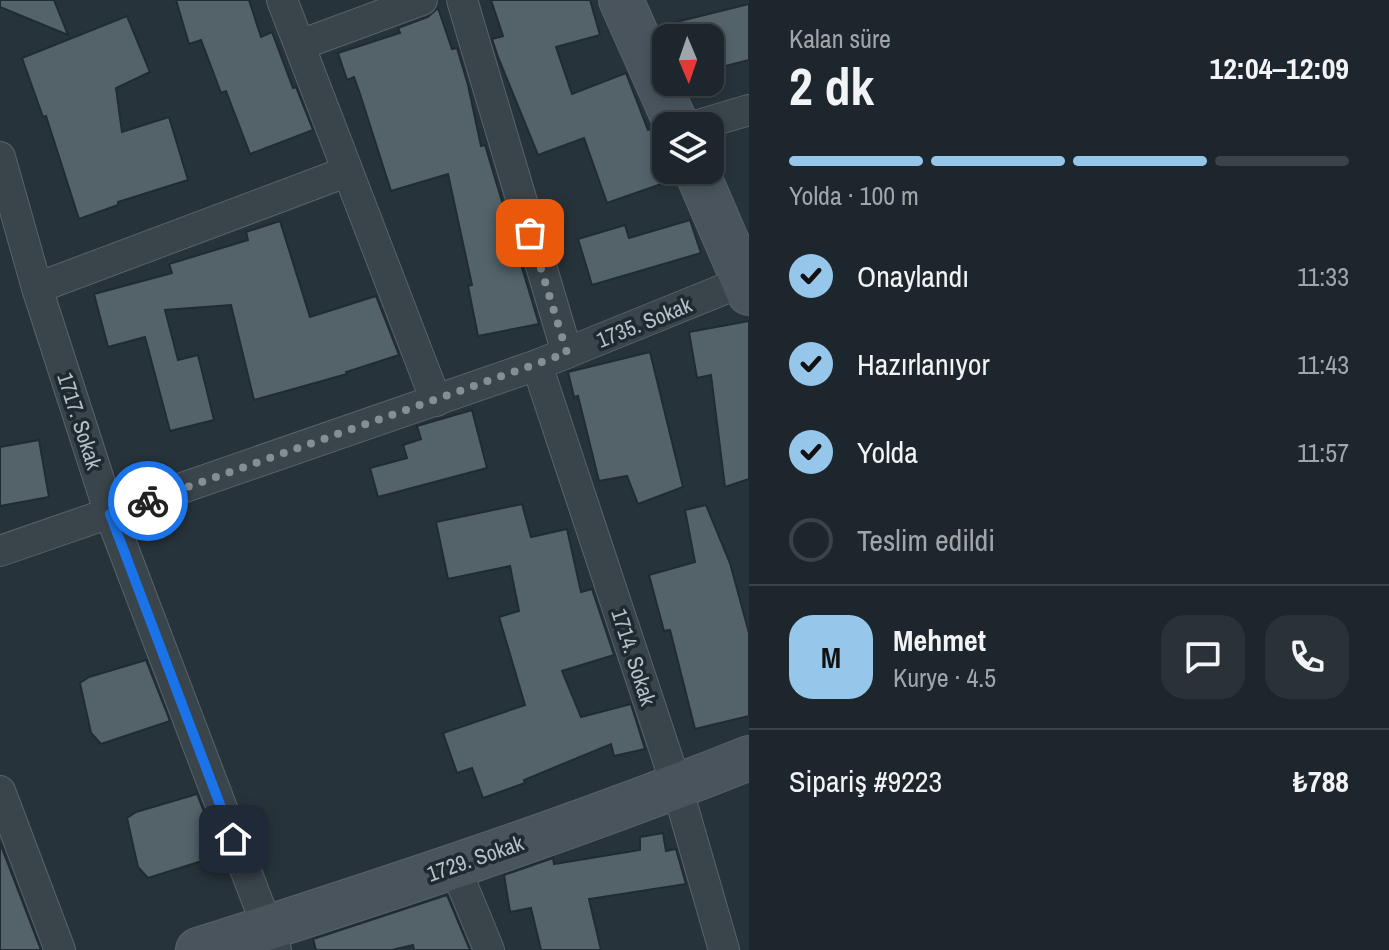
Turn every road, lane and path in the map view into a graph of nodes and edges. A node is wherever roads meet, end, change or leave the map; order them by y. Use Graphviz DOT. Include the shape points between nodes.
graph roads {
  1 [pos="282,0"];
  2 [pos="422,0"];
  3 [pos="462,0"];
  4 [pos="621,0"];
  5 [pos="300,45"];
  6 [pos="749,110"];
  7 [pos="671,112"];
  8 [pos="724,117"];
  9 [pos="2,171"];
  10 [pos="346,172"];
  11 [pos="702,184"];
  12 [pos="746,287"];
  13 [pos="37,288"];
  14 [pos="567,353"];
  15 [pos="537,365"];
  16 [pos="436,401"];
  17 [pos="110,514"];
  18 [pos="0,551"];
  19 [pos="749,758"];
  20 [pos="677,787"];
  21 [pos="0,791"];
  22 [pos="454,865"];
  23 [pos="272,939"];
  24 [pos="60,950"];
  25 [pos="198,950"];
  26 [pos="489,950"];
  27 [pos="724,950"];
  1 -- 5 [label="street"];
  2 -- 5 [label="street"];
  3 -- 14 [label="street"];
  4 -- 7 [label="street"];
  5 -- 10 [label="street"];
  6 -- 8 [label="street"];
  9 -- 13 [label="street, 1717. Sokak"];
  10 -- 13 [label="street"];
  10 -- 16 [label="street"];
  11 -- 12 [label="street"];
  12 -- 14 [label="street, 1735. Sokak"];
  13 -- 17 [label="street, 1717. Sokak"];
  14 -- 15 [label="street, 1735. Sokak"];
  15 -- 16 [label="street, 1735. Sokak"];
  15 -- 20 [label="street, 1714. Sokak"];
  16 -- 17 [label="street, 1735. Sokak"];
  17 -- 18 [label="street, 1735. Sokak"];
  17 -- 23 [label="street, 1717. Sokak"];
  19 -- 20 [label="street, 1729. Sokak"];
  20 -- 22 [label="street, 1729. Sokak"];
  20 -- 27 [label="street, 1714. Sokak"];
  21 -- 24 [label="street"];
  22 -- 23 [label="street, 1729. Sokak"];
  22 -- 26 [label="street"];
  23 -- 25 [label="street, 1729. Sokak"];
}
